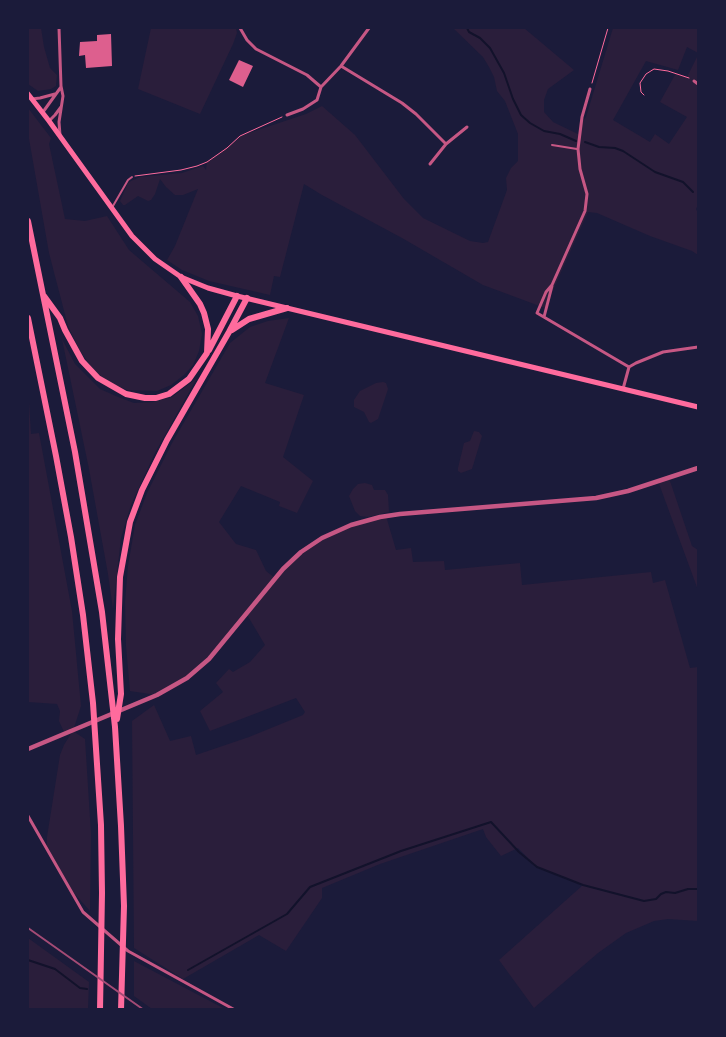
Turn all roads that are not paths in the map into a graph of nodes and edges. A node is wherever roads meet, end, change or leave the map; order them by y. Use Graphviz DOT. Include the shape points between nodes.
graph roads {
  1 [pos="59,28"];
  2 [pos="240,28"];
  3 [pos="369,28"];
  4 [pos="341,66"];
  5 [pos="694,81"];
  6 [pos="698,84"];
  7 [pos="61,86"];
  8 [pos="321,87"];
  9 [pos="590,89"];
  10 [pos="56,94"];
  11 [pos="29,97"];
  12 [pos="62,107"];
  13 [pos="43,113"];
  14 [pos="287,115"];
  15 [pos="48,121"];
  16 [pos="467,127"];
  17 [pos="60,136"];
  18 [pos="446,144"];
  19 [pos="552,145"];
  20 [pos="578,149"];
  21 [pos="430,164"];
  22 [pos="132,177"];
  23 [pos="112,208"];
  24 [pos="28,221"];
  25 [pos="180,277"];
  26 [pos="552,285"];
  27 [pos="42,292"];
  28 [pos="237,296"];
  29 [pos="247,298"];
  30 [pos="287,308"];
  31 [pos="544,317"];
  32 [pos="28,318"];
  33 [pos="229,332"];
  34 [pos="698,347"];
  35 [pos="207,353"];
  36 [pos="630,367"];
  37 [pos="623,389"];
  38 [pos="698,407"];
  39 [pos="698,468"];
  40 [pos="115,727"];
  41 [pos="28,749"];
  42 [pos="28,816"];
  43 [pos="100,1010"];
  44 [pos="122,1010"];
  45 [pos="235,1010"];
  1 -- 7 [label="street"];
  2 -- 8 [label="street" via="256,49 307,75"];
  3 -- 4 [label="street"];
  4 -- 8 [label="street"];
  4 -- 18 [label="street" via="402,103"];
  5 -- 6 [label="street"];
  7 -- 10 [label="street"];
  7 -- 12 [label="street"];
  8 -- 14 [label="street" via="317,100 303,110"];
  9 -- 20 [label="street"];
  10 -- 11 [label="street"];
  10 -- 13 [label="street"];
  11 -- 13 [label="main road"];
  12 -- 15 [label="street"];
  12 -- 17 [label="street"];
  13 -- 15 [label="main road"];
  15 -- 17 [label="main road"];
  16 -- 18 [label="street"];
  17 -- 23 [label="main road"];
  18 -- 21 [label="street"];
  19 -- 20 [label="lane"];
  20 -- 26 [label="street" via="587,194 586,205"];
  22 -- 23 [label="lane"];
  23 -- 25 [label="main road" via="144,249"];
  24 -- 27 [label="highway"];
  25 -- 28 [label="main road"];
  25 -- 35 [label="highway" via="204,313 208,329"];
  26 -- 31 [label="street"];
  26 -- 31 [label="street" via="537,313"];
  27 -- 35 [label="highway" via="60,318 82,361 98,378 126,394 156,398 169,394 189,379"];
  27 -- 40 [label="highway" via="89,531"];
  28 -- 29 [label="main road"];
  28 -- 35 [label="highway"];
  29 -- 30 [label="main road"];
  29 -- 33 [label="highway"];
  30 -- 33 [label="highway" via="249,319"];
  30 -- 37 [label="main road"];
  31 -- 36 [label="street"];
  32 -- 43 [label="highway" via="71,537 93,703 101,825"];
  33 -- 40 [label="highway" via="167,440 130,522 120,577 118,639 121,694"];
  34 -- 36 [label="street" via="655,354"];
  36 -- 37 [label="street"];
  37 -- 38 [label="main road"];
  39 -- 41 [label="street" via="588,499 400,514 352,525 322,538 301,552 208,659 187,678 157,696"];
  40 -- 44 [label="highway" via="124,906"];
  42 -- 45 [label="street" via="83,912 128,951"];
}
